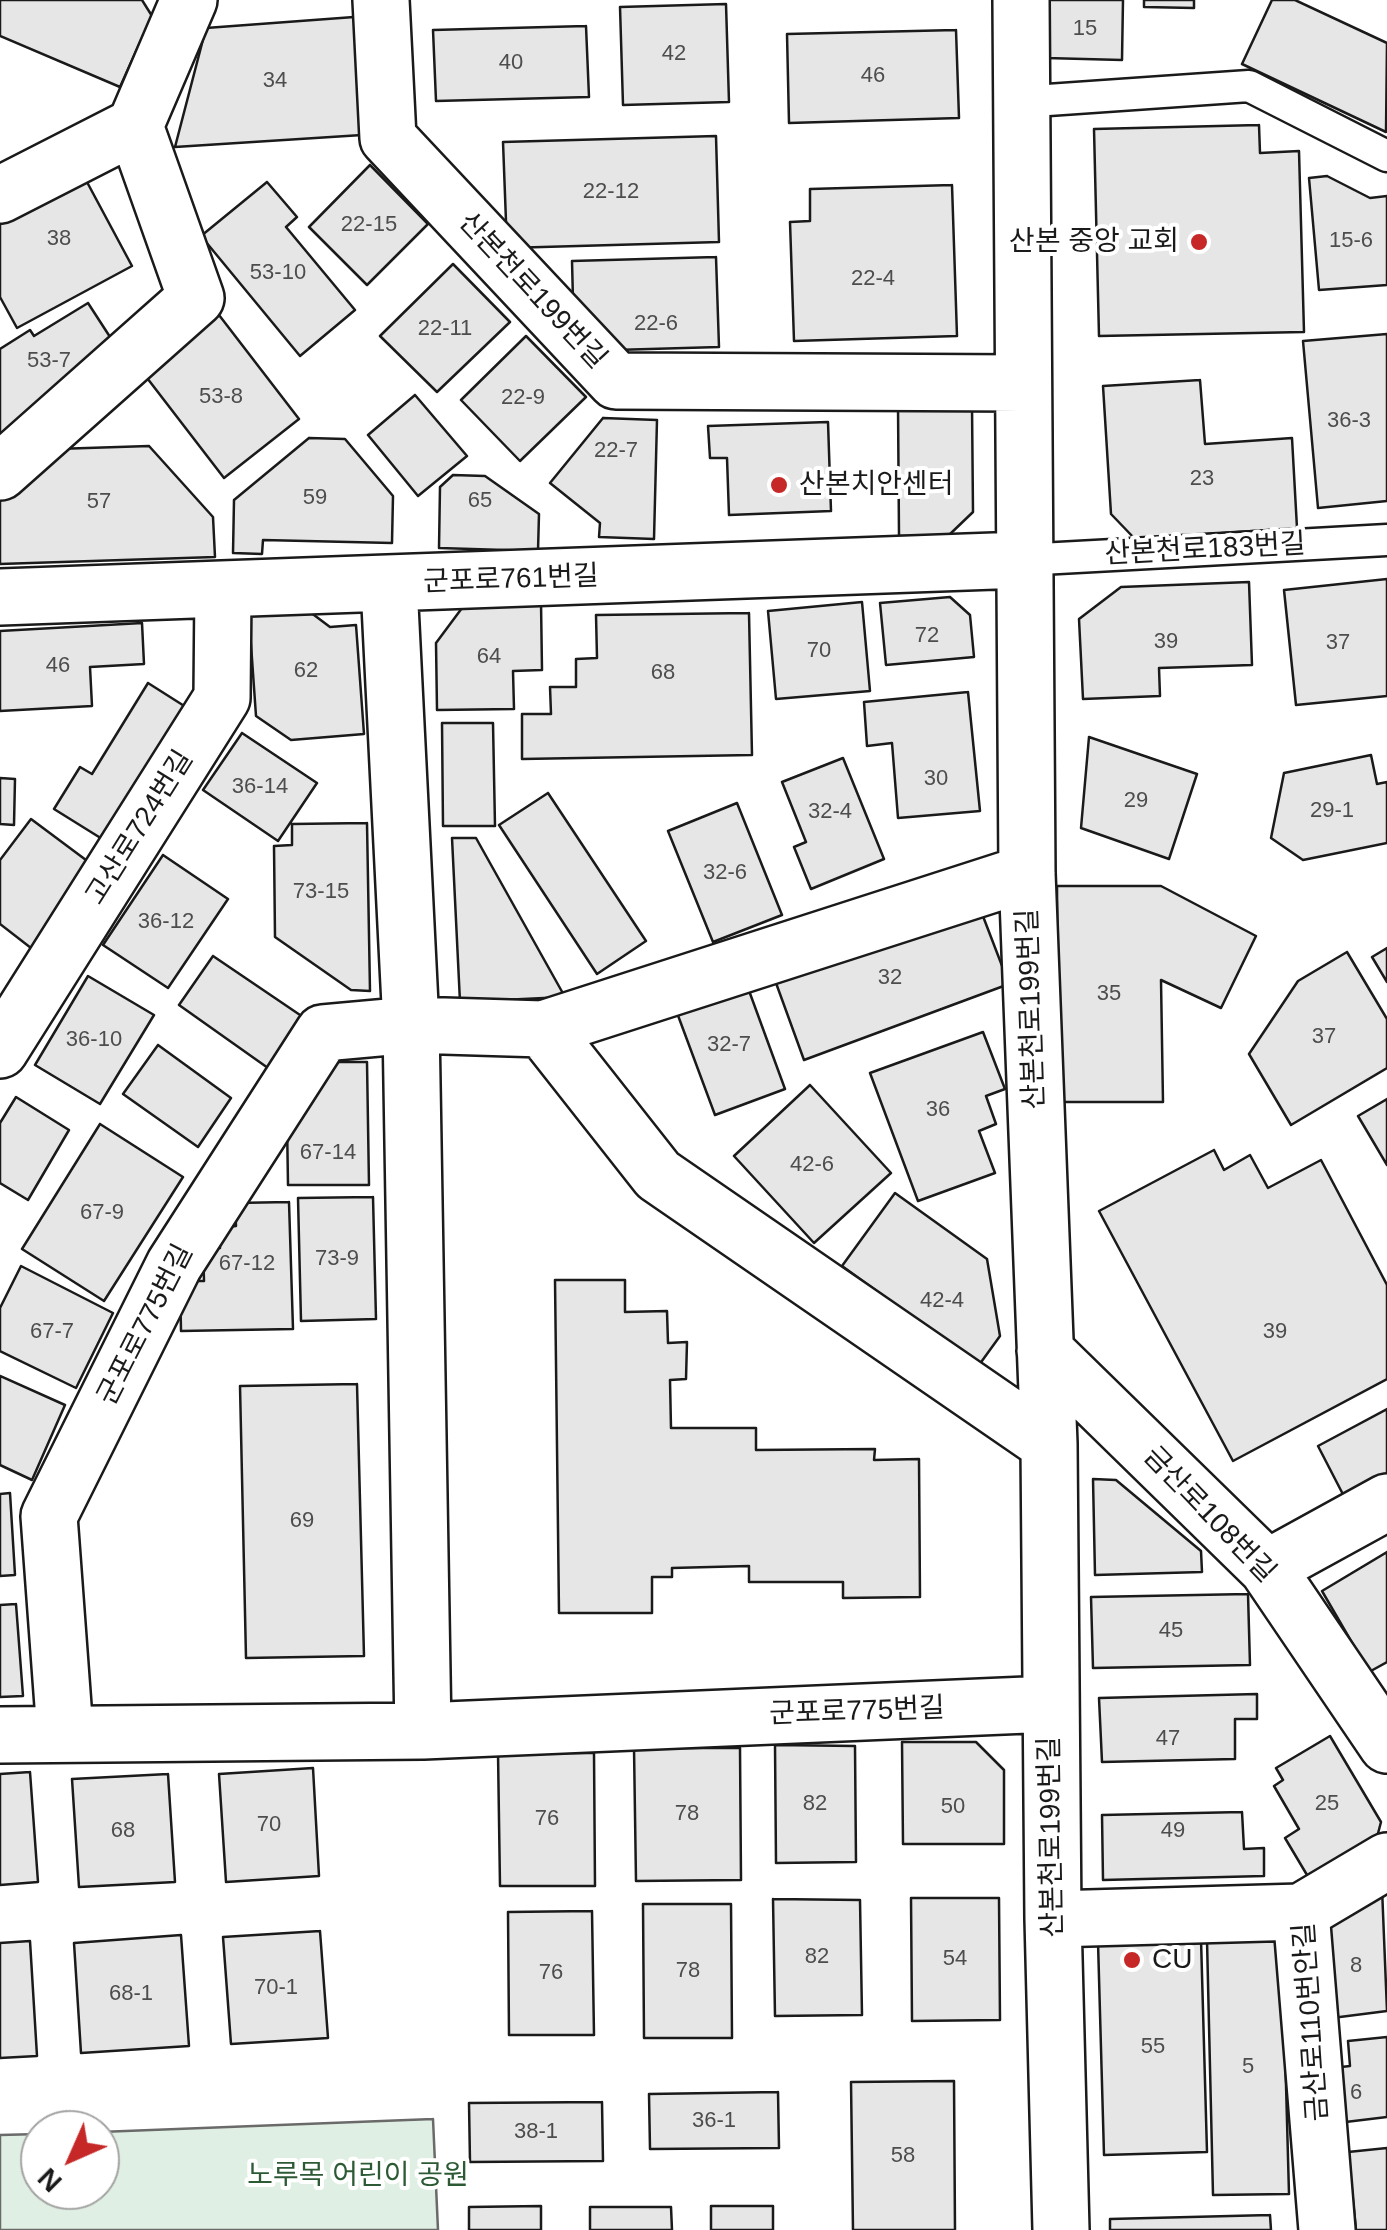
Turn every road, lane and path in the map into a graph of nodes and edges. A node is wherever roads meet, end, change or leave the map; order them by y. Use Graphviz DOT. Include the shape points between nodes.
graph roads {
  1 [pos="190,0"];
  2 [pos="381,0"];
  3 [pos="1021,0"];
  4 [pos="1019,102"];
  5 [pos="135,126"];
  6 [pos="1387,156"];
  7 [pos="0,195"];
  8 [pos="1021,382"];
  9 [pos="0,472"];
  10 [pos="1387,540"];
  11 [pos="1022,560"];
  12 [pos="389,584"];
  13 [pos="224,589"];
  14 [pos="0,597"];
  15 [pos="1027,873"];
  16 [pos="412,1025"];
  17 [pos="543,1029"];
  18 [pos="0,1050"];
  19 [pos="1045,1352"];
  20 [pos="1049,1444"];
  21 [pos="1387,1502"];
  22 [pos="1267,1568"];
  23 [pos="1050,1704"];
  24 [pos="424,1730"];
  25 [pos="65,1733"];
  26 [pos="0,1735"];
  27 [pos="1387,1746"];
  28 [pos="1387,1861"];
  29 [pos="1301,1912"];
  30 [pos="1053,1919"];
  31 [pos="1062,2230"];
  32 [pos="1327,2230"];
  1 -- 5 [label="street"];
  2 -- 8 [label="street, 산본천로199번길" via="388,138 616,381"];
  3 -- 4 [label="street, 산본천로199번길"];
  4 -- 6 [label="lane" via="1248,86"];
  4 -- 8 [label="street, 산본천로199번길"];
  5 -- 7 [label="street"];
  5 -- 9 [label="street" via="196,298"];
  8 -- 11 [label="street, 산본천로199번길"];
  10 -- 11 [label="lane, 산본천로183번길"];
  11 -- 12 [label="street, 군포로761번길"];
  11 -- 15 [label="street, 산본천로199번길"];
  12 -- 13 [label="street, 군포로761번길"];
  12 -- 16 [label="street"];
  13 -- 14 [label="street, 군포로761번길"];
  13 -- 18 [label="street, 고산로724번길" via="222,698"];
  15 -- 17 [label="street, 산본천로199번길"];
  15 -- 19 [label="street, 산본천로199번길"];
  16 -- 17 [label="street, 산본천로199번길"];
  16 -- 24 [label="street"];
  16 -- 25 [label="street, 군포로775번길" via="323,1032 174,1265 49,1516"];
  17 -- 20 [label="street" via="658,1175"];
  19 -- 20 [label="street, 산본천로199번길"];
  19 -- 22 [label="street, 금산로108번길"];
  20 -- 23 [label="street, 산본천로199번길"];
  21 -- 22 [label="street"];
  22 -- 27 [label="street, 금산로108번길"];
  23 -- 24 [label="street, 군포로775번길"];
  23 -- 30 [label="street, 산본천로199번길"];
  24 -- 25 [label="street, 군포로775번길"];
  25 -- 26 [label="street, 군포로775번길"];
  28 -- 29 [label="street, 금산로110번안길"];
  29 -- 30 [label="street"];
  29 -- 32 [label="street, 금산로110번안길"];
  30 -- 31 [label="street, 산본천로199번길"];
}
